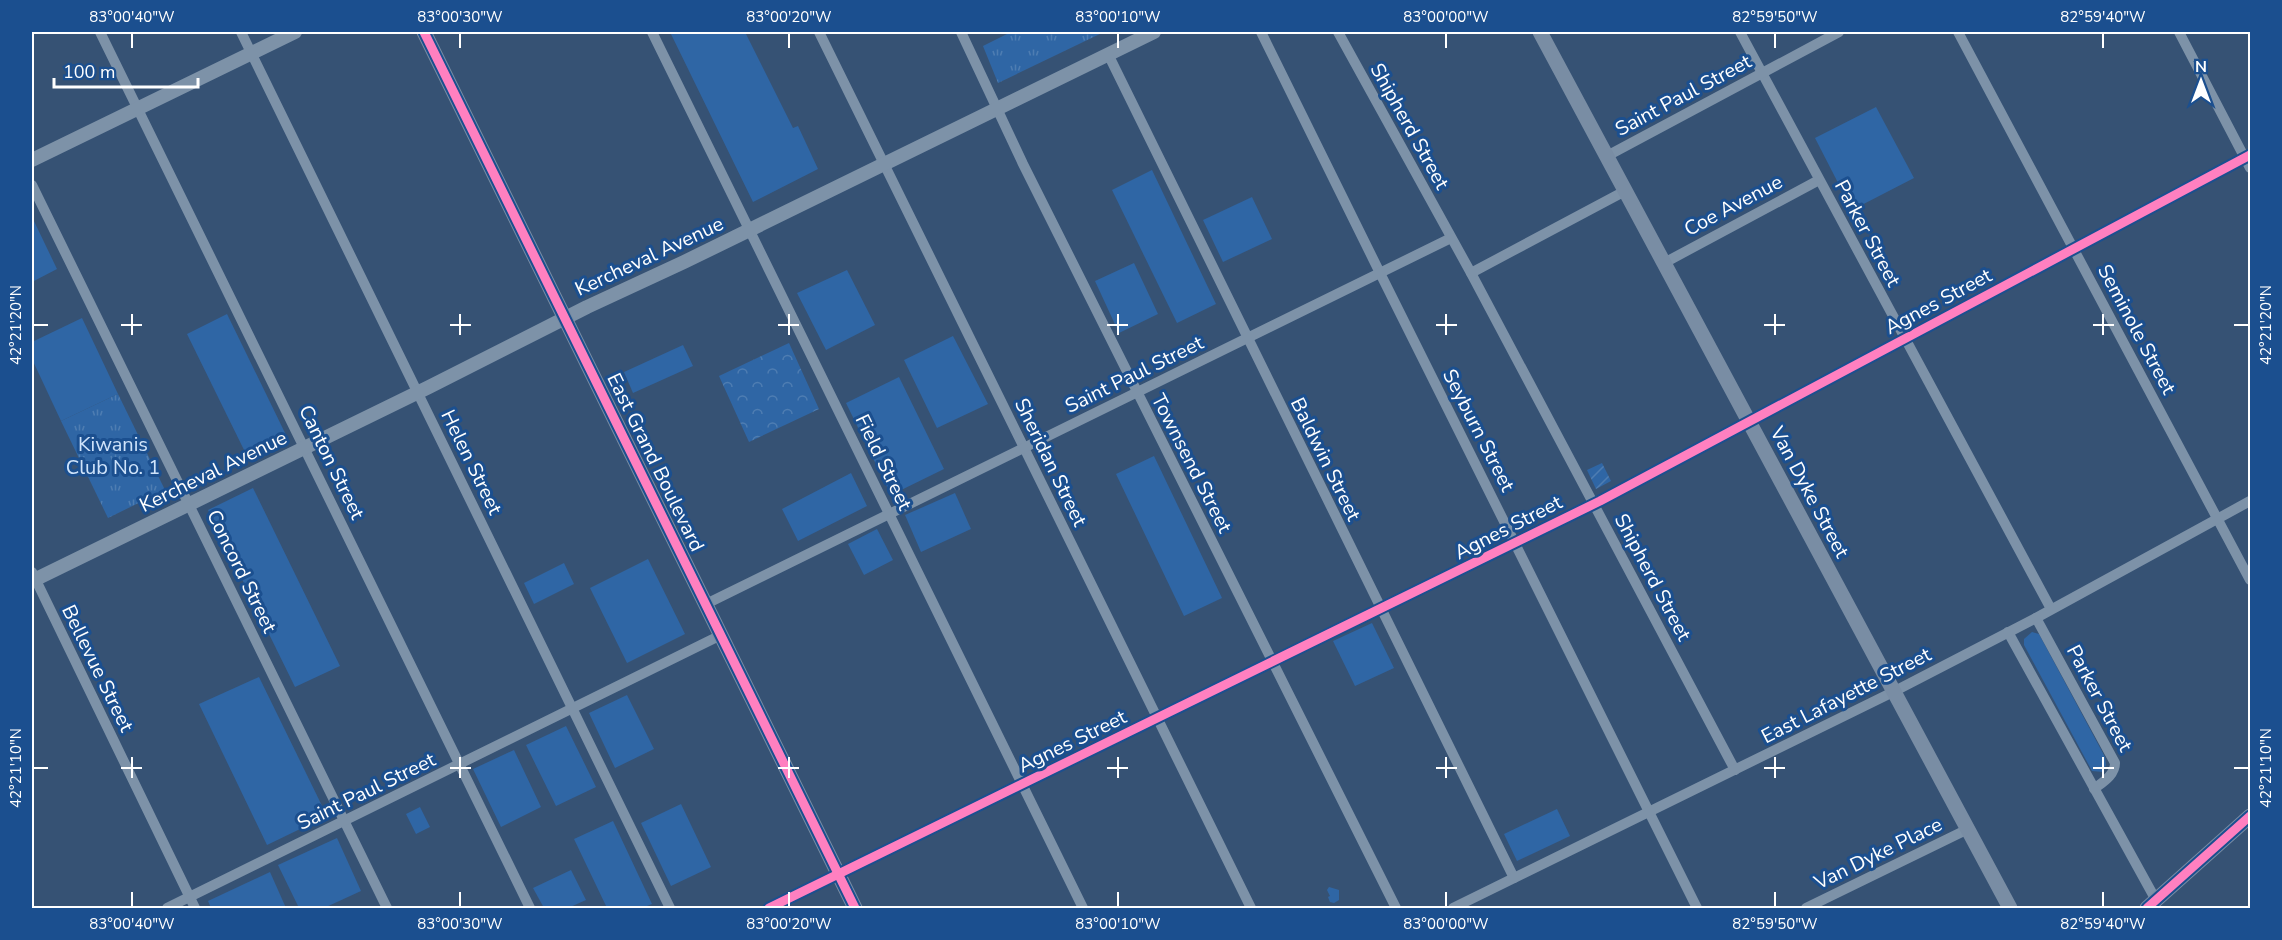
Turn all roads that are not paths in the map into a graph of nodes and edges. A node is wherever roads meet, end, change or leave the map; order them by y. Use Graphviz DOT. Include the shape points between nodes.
graph roads {
  1 [pos="100,32"];
  2 [pos="242,32"];
  3 [pos="295,32"];
  4 [pos="424,32"];
  5 [pos="652,32"];
  6 [pos="819,32"];
  7 [pos="961,32"];
  8 [pos="1154,32"];
  9 [pos="1261,32"];
  10 [pos="1338,32"];
  11 [pos="1540,32"];
  12 [pos="1740,32"];
  13 [pos="1839,32"];
  14 [pos="1958,32"];
  15 [pos="2179,32"];
  16 [pos="252,52"];
  17 [pos="1108,54"];
  18 [pos="1762,73"];
  19 [pos="137,108"];
  20 [pos="997,109"];
  21 [pos="1607,156"];
  22 [pos="2248,156"];
  23 [pos="32,160"];
  24 [pos="886,163"];
  25 [pos="2250,168"];
  26 [pos="1819,180"];
  27 [pos="32,184"];
  28 [pos="1625,191"];
  29 [pos="749,230"];
  30 [pos="1451,238"];
  31 [pos="2074,249"];
  32 [pos="1664,263"];
  33 [pos="1380,273"];
  34 [pos="1471,273"];
  35 [pos="565,318"];
  36 [pos="1247,339"];
  37 [pos="1906,339"];
  38 [pos="418,392"];
  39 [pos="1137,393"];
  40 [pos="1749,422"];
  41 [pos="305,448"];
  42 [pos="1024,448"];
  43 [pos="2250,501"];
  44 [pos="189,504"];
  45 [pos="1594,504"];
  46 [pos="889,514"];
  47 [pos="2218,519"];
  48 [pos="1516,543"];
  49 [pos="33,578"];
  50 [pos="2250,580"];
  51 [pos="704,605"];
  52 [pos="2051,609"];
  53 [pos="1381,610"];
  54 [pos="2036,618"];
  55 [pos="2008,632"];
  56 [pos="719,636"];
  57 [pos="1273,663"];
  58 [pos="1893,692"];
  59 [pos="573,709"];
  60 [pos="1157,719"];
  61 [pos="459,765"];
  62 [pos="1735,770"];
  63 [pos="1022,785"];
  64 [pos="2094,789"];
  65 [pos="1649,813"];
  66 [pos="2250,816"];
  67 [pos="344,822"];
  68 [pos="1966,830"];
  69 [pos="838,875"];
  70 [pos="1514,879"];
  71 [pos="189,897"];
  72 [pos="2152,905"];
  73 [pos="167,909"];
  74 [pos="195,909"];
  75 [pos="387,909"];
  76 [pos="530,909"];
  77 [pos="670,909"];
  78 [pos="769,909"];
  79 [pos="855,909"];
  80 [pos="1083,909"];
  81 [pos="1251,909"];
  82 [pos="1396,909"];
  83 [pos="1453,909"];
  84 [pos="1697,909"];
  85 [pos="1806,909"];
  86 [pos="2010,909"];
  1 -- 19 [label="street, Canton Street"];
  2 -- 16 [label="street, Helen Street"];
  3 -- 16 [label="street"];
  4 -- 35 [label="main road, East Grand Boulevard"];
  5 -- 29 [label="street, Field Street"];
  6 -- 24 [label="street, Sheridan Street"];
  7 -- 20 [label="street, Townsend Street"];
  8 -- 17 [label="street, Kercheval Avenue"];
  9 -- 33 [label="street, Seyburn Street"];
  10 -- 30 [label="street, Shipherd Street"];
  11 -- 21 [label="main road, Van Dyke Street"];
  12 -- 18 [label="street, Parker Street"];
  13 -- 18 [label="street, Saint Paul Street"];
  14 -- 31 [label="street, Seminole Street"];
  15 -- 22 [label="street"];
  16 -- 19 [label="street"];
  16 -- 38 [label="street, Helen Street"];
  17 -- 20 [label="street, Kercheval Avenue"];
  17 -- 36 [label="street, Baldwin Street"];
  18 -- 21 [label="street, Saint Paul Street"];
  18 -- 26 [label="street, Parker Street"];
  19 -- 23 [label="street"];
  19 -- 41 [label="street, Canton Street"];
  20 -- 24 [label="street, Kercheval Avenue"];
  20 -- 39 [label="street, Townsend Street"];
  21 -- 28 [label="main road, Van Dyke Street"];
  22 -- 25 [label="street"];
  22 -- 31 [label="street, Agnes Street"];
  24 -- 29 [label="street, Kercheval Avenue"];
  24 -- 42 [label="street, Sheridan Street"];
  26 -- 32 [label="street, Coe Avenue"];
  26 -- 37 [label="street, Parker Street"];
  27 -- 44 [label="street, Concord Street"];
  28 -- 32 [label="main road, Van Dyke Street"];
  28 -- 34 [label="street"];
  29 -- 35 [label="street, Kercheval Avenue"];
  29 -- 46 [label="street, Field Street"];
  30 -- 33 [label="street, Saint Paul Street"];
  30 -- 34 [label="street, Shipherd Street"];
  31 -- 37 [label="street, Agnes Street"];
  31 -- 47 [label="street, Seminole Street"];
  32 -- 40 [label="main road, Van Dyke Street"];
  33 -- 36 [label="street, Saint Paul Street"];
  33 -- 48 [label="street, Seyburn Street"];
  34 -- 45 [label="street, Shipherd Street"];
  35 -- 38 [label="street, Kercheval Avenue"];
  35 -- 51 [label="main road, East Grand Boulevard"];
  36 -- 39 [label="street, Saint Paul Street"];
  36 -- 53 [label="street, Baldwin Street"];
  37 -- 40 [label="street, Agnes Street"];
  37 -- 52 [label="street, Parker Street"];
  38 -- 41 [label="street, Kercheval Avenue"];
  38 -- 59 [label="street, Helen Street"];
  39 -- 42 [label="street, Saint Paul Street"];
  39 -- 57 [label="street, Townsend Street"];
  40 -- 45 [label="street, Agnes Street"];
  40 -- 58 [label="main road, Van Dyke Street"];
  41 -- 44 [label="street, Kercheval Avenue"];
  41 -- 61 [label="street, Canton Street"];
  42 -- 46 [label="street, Saint Paul Street"];
  42 -- 60 [label="street, Sheridan Street"];
  43 -- 47 [label="street, East Lafayette Street"];
  44 -- 49 [label="street, Kercheval Avenue"];
  44 -- 67 [label="street, Concord Street"];
  45 -- 48 [label="street, Agnes Street"];
  45 -- 62 [label="street, Shipherd Street"];
  46 -- 51 [label="street, Saint Paul Street"];
  46 -- 63 [label="street, Field Street"];
  47 -- 50 [label="street, Seminole Street"];
  47 -- 52 [label="street, East Lafayette Street"];
  48 -- 53 [label="street, Agnes Street"];
  48 -- 65 [label="street, Seyburn Street"];
  49 -- 71 [label="street, Bellevue Street"];
  51 -- 56 [label="main road, East Grand Boulevard"];
  52 -- 54 [label="street, East Lafayette Street"];
  53 -- 57 [label="street, Agnes Street"];
  53 -- 70 [label="street, Baldwin Street"];
  54 -- 55 [label="street, East Lafayette Street"];
  54 -- 64 [label="street, Parker Street" via="2115,763 2111,775"];
  55 -- 58 [label="street, East Lafayette Street"];
  55 -- 64 [label="street"];
  56 -- 59 [label="street, Saint Paul Street"];
  56 -- 69 [label="main road, East Grand Boulevard"];
  57 -- 60 [label="street, Agnes Street"];
  57 -- 82 [label="street, Townsend Street"];
  58 -- 62 [label="street, East Lafayette Street"];
  58 -- 68 [label="main road, Van Dyke Street"];
  59 -- 61 [label="street, Saint Paul Street"];
  59 -- 77 [label="street, Helen Street"];
  60 -- 63 [label="street, Agnes Street"];
  60 -- 81 [label="street, Sheridan Street"];
  61 -- 67 [label="street, Saint Paul Street"];
  61 -- 76 [label="street, Canton Street"];
  62 -- 65 [label="street, East Lafayette Street"];
  63 -- 69 [label="street, Agnes Street"];
  63 -- 80 [label="street, Field Street"];
  64 -- 72 [label="street"];
  65 -- 70 [label="street, East Lafayette Street"];
  65 -- 84 [label="street, Seyburn Street"];
  66 -- 72 [label="main road"];
  67 -- 71 [label="street, Saint Paul Street"];
  67 -- 75 [label="street, Concord Street"];
  68 -- 85 [label="street, Van Dyke Place"];
  68 -- 86 [label="main road, Van Dyke Street"];
  69 -- 78 [label="street, Agnes Street"];
  69 -- 79 [label="main road, East Grand Boulevard"];
  70 -- 83 [label="street, East Lafayette Street"];
  71 -- 73 [label="street, Saint Paul Street"];
  71 -- 74 [label="street, Bellevue Street"];
}
